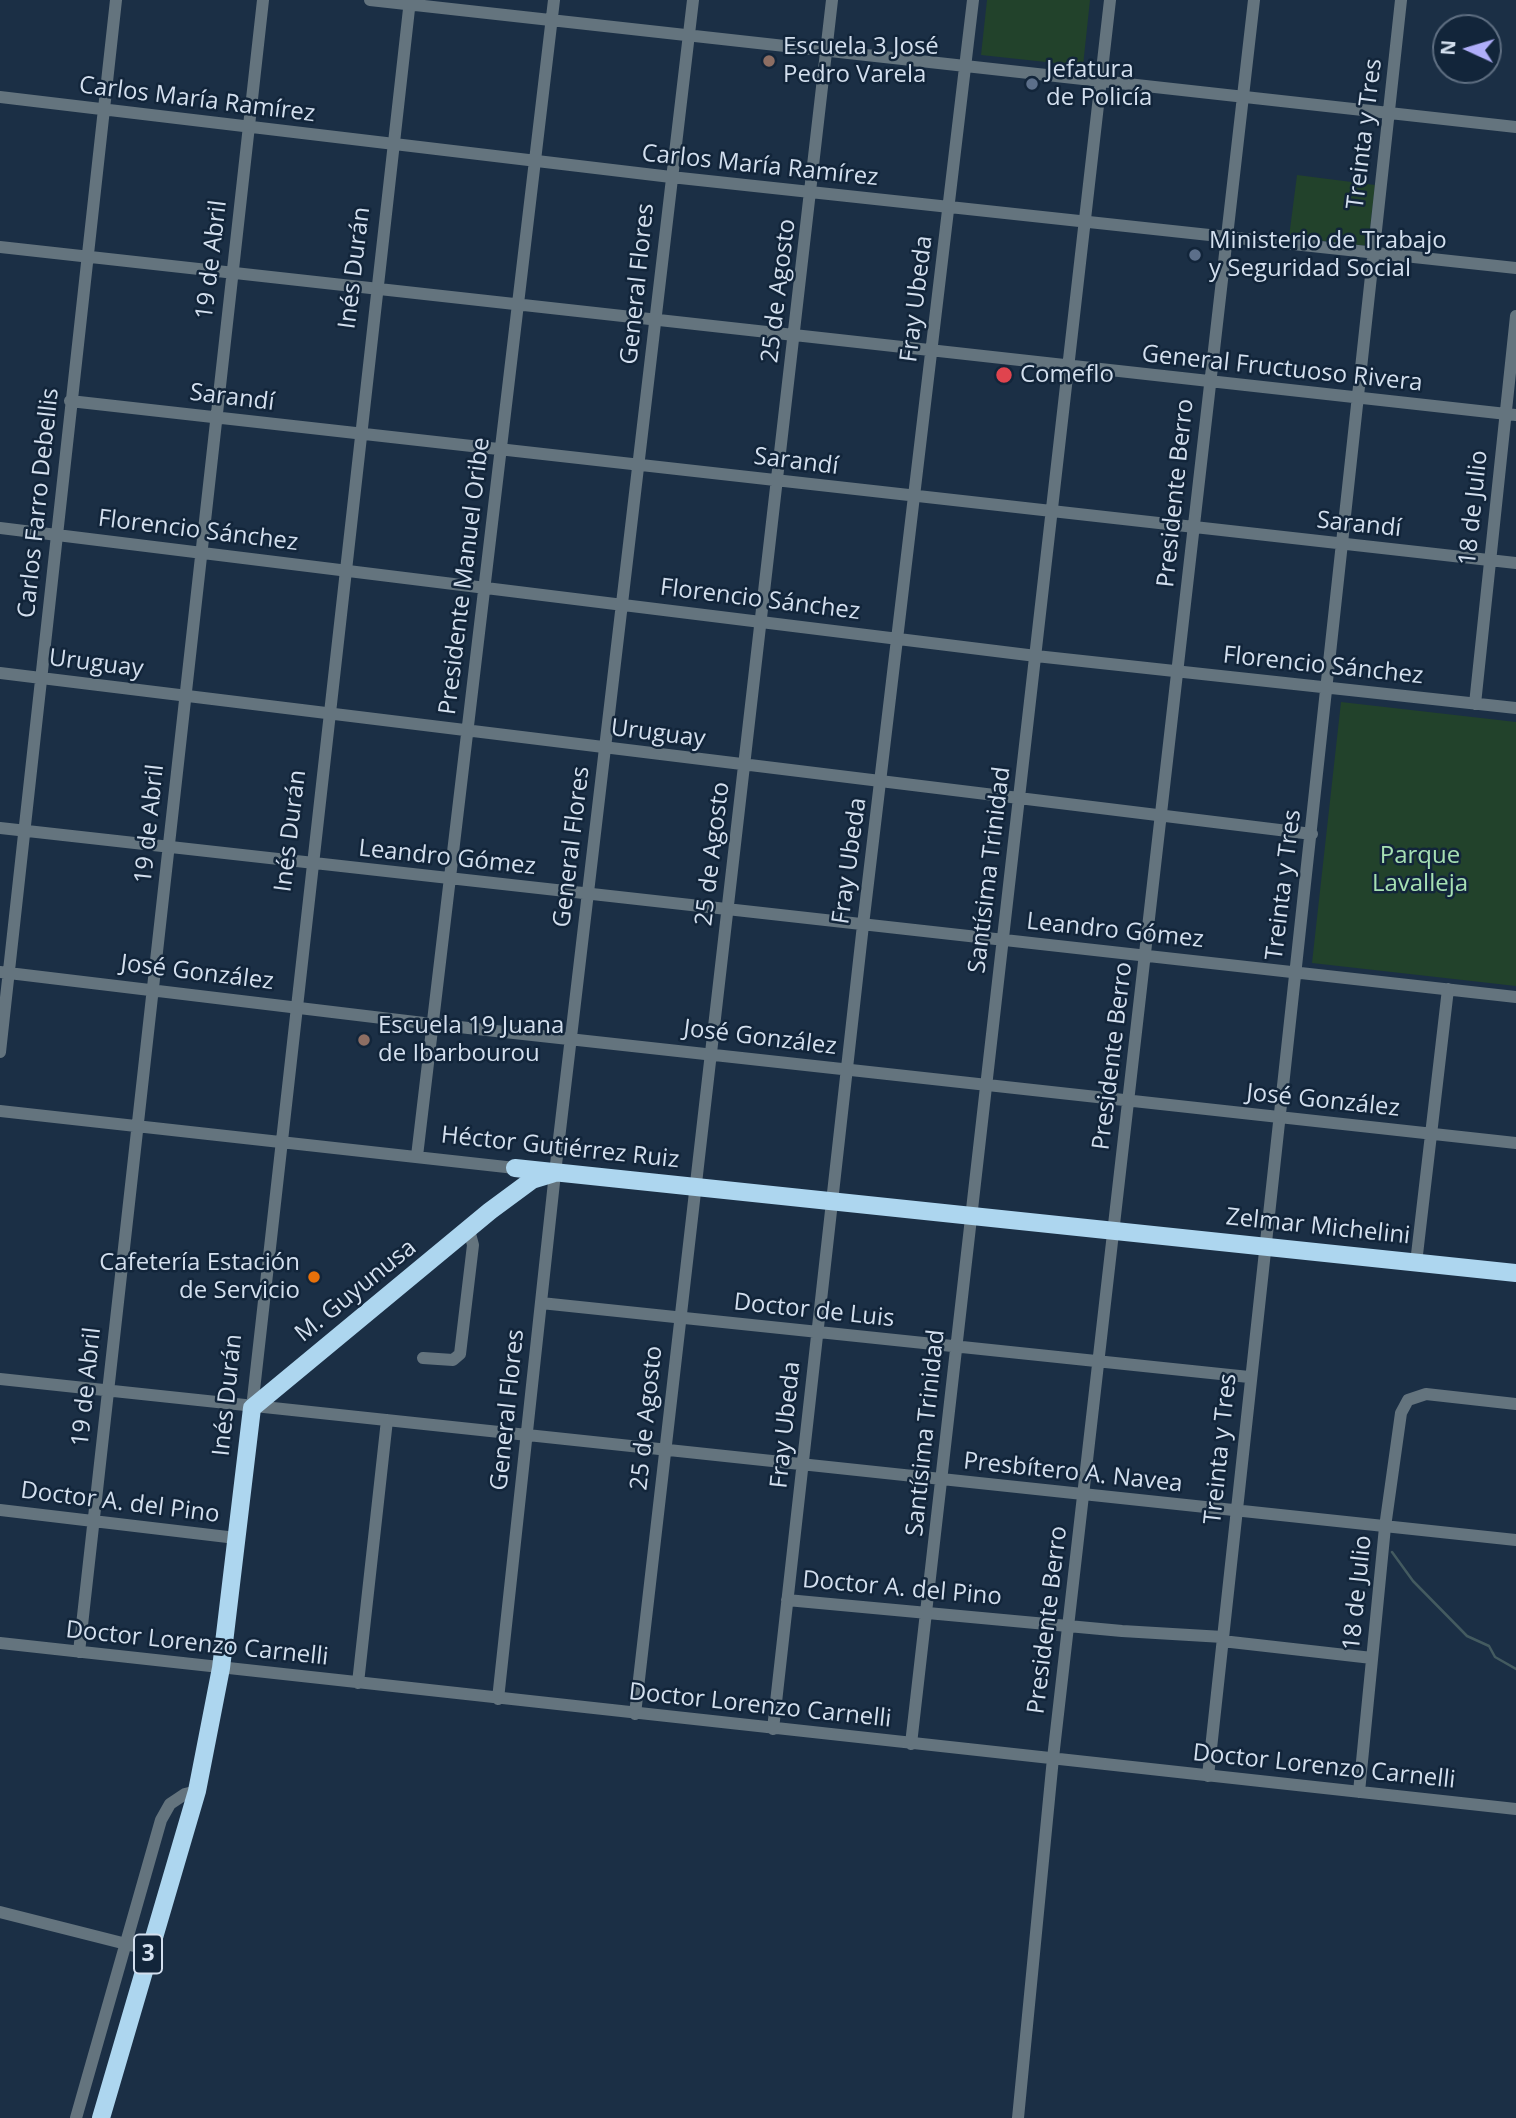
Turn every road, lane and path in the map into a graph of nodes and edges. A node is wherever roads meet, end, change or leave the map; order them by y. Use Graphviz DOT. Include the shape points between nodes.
graph roads {
  1 [pos="116,0"];
  2 [pos="263,0"];
  3 [pos="370,0"];
  4 [pos="554,0"];
  5 [pos="693,0"];
  6 [pos="832,0"];
  7 [pos="972,0"];
  8 [pos="1110,0"];
  9 [pos="1254,0"];
  10 [pos="1401,0"];
  11 [pos="410,2"];
  12 [pos="551,20"];
  13 [pos="689,35"];
  14 [pos="827,51"];
  15 [pos="964,67"];
  16 [pos="1100,82"];
  17 [pos="0,97"];
  18 [pos="1242,97"];
  19 [pos="104,109"];
  20 [pos="1388,114"];
  21 [pos="1516,127"];
  22 [pos="248,128"];
  23 [pos="394,145"];
  24 [pos="535,162"];
  25 [pos="671,177"];
  26 [pos="812,192"];
  27 [pos="948,208"];
  28 [pos="1084,223"];
  29 [pos="1226,239"];
  30 [pos="0,247"];
  31 [pos="1372,252"];
  32 [pos="87,256"];
  33 [pos="1516,268"];
  34 [pos="232,273"];
  35 [pos="377,290"];
  36 [pos="518,305"];
  37 [pos="1516,316"];
  38 [pos="656,319"];
  39 [pos="794,335"];
  40 [pos="931,353"];
  41 [pos="1068,367"];
  42 [pos="1209,383"];
  43 [pos="1357,396"];
  44 [pos="70,401"];
  45 [pos="1510,415"];
  46 [pos="215,417"];
  47 [pos="361,434"];
  48 [pos="502,450"];
  49 [pos="639,464"];
  50 [pos="778,481"];
  51 [pos="915,497"];
  52 [pos="1052,512"];
  53 [pos="1193,527"];
  54 [pos="0,528"];
  55 [pos="57,534"];
  56 [pos="1342,544"];
  57 [pos="201,552"];
  58 [pos="1490,560"];
  59 [pos="1516,563"];
  60 [pos="346,571"];
  61 [pos="485,588"];
  62 [pos="622,604"];
  63 [pos="762,621"];
  64 [pos="898,639"];
  65 [pos="1036,656"];
  66 [pos="1177,672"];
  67 [pos="0,673"];
  68 [pos="41,678"];
  69 [pos="1327,687"];
  70 [pos="186,697"];
  71 [pos="1475,704"];
  72 [pos="1516,708"];
  73 [pos="329,715"];
  74 [pos="467,733"];
  75 [pos="605,749"];
  76 [pos="745,766"];
  77 [pos="882,783"];
  78 [pos="1020,799"];
  79 [pos="1162,816"];
  80 [pos="0,828"];
  81 [pos="24,830"];
  82 [pos="1312,834"];
  83 [pos="169,848"];
  84 [pos="312,864"];
  85 [pos="450,880"];
  86 [pos="587,894"];
  87 [pos="727,909"];
  88 [pos="863,925"];
  89 [pos="1003,940"];
  90 [pos="1146,955"];
  91 [pos="5,972"];
  92 [pos="1295,972"];
  93 [pos="153,989"];
  94 [pos="1448,989"];
  95 [pos="1516,997"];
  96 [pos="296,1006"];
  97 [pos="432,1024"];
  98 [pos="571,1039"];
  99 [pos="0,1052"];
  100 [pos="710,1053"];
  101 [pos="846,1069"];
  102 [pos="987,1084"];
  103 [pos="1129,1101"];
  104 [pos="0,1111"];
  105 [pos="1278,1118"];
  106 [pos="137,1128"];
  107 [pos="1430,1133"];
  108 [pos="1516,1143"];
  109 [pos="281,1144"];
  110 [pos="417,1156"];
  111 [pos="515,1168"];
  112 [pos="555,1173"];
  113 [pos="695,1187"];
  114 [pos="517,1191"];
  115 [pos="832,1201"];
  116 [pos="490,1211"];
  117 [pos="972,1215"];
  118 [pos="469,1230"];
  119 [pos="1114,1230"];
  120 [pos="1264,1246"];
  121 [pos="1416,1263"];
  122 [pos="1516,1273"];
  123 [pos="541,1303"];
  124 [pos="680,1318"];
  125 [pos="817,1332"];
  126 [pos="956,1347"];
  127 [pos="423,1358"];
  128 [pos="1099,1361"];
  129 [pos="1249,1377"];
  130 [pos="0,1379"];
  131 [pos="107,1392"];
  132 [pos="1516,1404"];
  133 [pos="252,1408"];
  134 [pos="387,1420"];
  135 [pos="526,1435"];
  136 [pos="665,1450"];
  137 [pos="803,1464"];
  138 [pos="941,1480"];
  139 [pos="1083,1494"];
  140 [pos="0,1510"];
  141 [pos="1236,1511"];
  142 [pos="94,1521"];
  143 [pos="1385,1527"];
  144 [pos="236,1538"];
  145 [pos="1516,1540"];
  146 [pos="788,1600"];
  147 [pos="927,1613"];
  148 [pos="1068,1625"];
  149 [pos="1223,1639"];
  150 [pos="0,1643"];
  151 [pos="79,1652"];
  152 [pos="1372,1658"];
  153 [pos="220,1668"];
  154 [pos="358,1683"];
  155 [pos="498,1699"];
  156 [pos="635,1714"];
  157 [pos="773,1729"];
  158 [pos="911,1744"];
  159 [pos="1052,1758"];
  160 [pos="1208,1776"];
  161 [pos="197,1791"];
  162 [pos="1359,1792"];
  163 [pos="1516,1809"];
  164 [pos="0,1912"];
  165 [pos="127,1944"];
  166 [pos="150,1950"];
  167 [pos="76,2118"];
  168 [pos="101,2118"];
  169 [pos="1018,2118"];
  1 -- 19 [label="street, Carlos Farro Debellis"];
  2 -- 22 [label="street, 19 de Abril"];
  3 -- 11 [label="street"];
  4 -- 12 [label="street, Presidente Manuel Oribe"];
  5 -- 13 [label="street, General Flores"];
  6 -- 14 [label="street, 25 de Agosto"];
  7 -- 15 [label="street, Fray Ubeda"];
  8 -- 16 [label="street, Santísima Trinidad"];
  9 -- 18 [label="street, Presidente Berro"];
  10 -- 20 [label="street, Treinta y Tres"];
  11 -- 12 [label="street"];
  11 -- 23 [label="street, Inés Durán"];
  12 -- 13 [label="street"];
  12 -- 24 [label="street, Presidente Manuel Oribe"];
  13 -- 14 [label="street"];
  13 -- 25 [label="street, General Flores"];
  14 -- 15 [label="street"];
  14 -- 26 [label="street, 25 de Agosto"];
  15 -- 16 [label="street"];
  15 -- 27 [label="street, Fray Ubeda"];
  16 -- 18 [label="street"];
  16 -- 28 [label="street, Santísima Trinidad"];
  17 -- 19 [label="street, Carlos María Ramírez"];
  18 -- 20 [label="street"];
  18 -- 29 [label="street, Presidente Berro"];
  19 -- 22 [label="street, Carlos María Ramírez"];
  19 -- 32 [label="street, Carlos Farro Debellis"];
  20 -- 21 [label="street"];
  20 -- 31 [label="street, Treinta y Tres"];
  22 -- 23 [label="street, Carlos María Ramírez"];
  22 -- 34 [label="street, 19 de Abril"];
  23 -- 24 [label="street, Carlos María Ramírez"];
  23 -- 35 [label="street, Inés Durán"];
  24 -- 25 [label="street, Carlos María Ramírez"];
  24 -- 36 [label="street, Presidente Manuel Oribe"];
  25 -- 26 [label="street, Carlos María Ramírez"];
  25 -- 38 [label="street, General Flores"];
  26 -- 27 [label="street, Carlos María Ramírez"];
  26 -- 39 [label="street, 25 de Agosto"];
  27 -- 28 [label="street, Carlos María Ramírez"];
  27 -- 40 [label="street, Fray Ubeda"];
  28 -- 29 [label="street, Carlos María Ramírez"];
  28 -- 41 [label="street, Santísima Trinidad"];
  29 -- 31 [label="street, Carlos María Ramírez"];
  29 -- 42 [label="street, Presidente Berro"];
  30 -- 32 [label="street, General Fructuoso Rivera"];
  31 -- 33 [label="street, Carlos María Ramírez"];
  31 -- 43 [label="street, Treinta y Tres"];
  32 -- 34 [label="street, General Fructuoso Rivera"];
  32 -- 44 [label="street, Carlos Farro Debellis"];
  34 -- 35 [label="street, General Fructuoso Rivera"];
  34 -- 46 [label="street, 19 de Abril"];
  35 -- 36 [label="street, General Fructuoso Rivera"];
  35 -- 47 [label="street, Inés Durán"];
  36 -- 38 [label="street, General Fructuoso Rivera"];
  36 -- 48 [label="street, Presidente Manuel Oribe"];
  37 -- 45 [label="street, 18 de Julio"];
  38 -- 39 [label="street, General Fructuoso Rivera"];
  38 -- 49 [label="street, General Flores"];
  39 -- 40 [label="street, General Fructuoso Rivera"];
  39 -- 50 [label="street, 25 de Agosto"];
  40 -- 41 [label="street, General Fructuoso Rivera"];
  40 -- 51 [label="street, Fray Ubeda"];
  41 -- 42 [label="street, General Fructuoso Rivera"];
  41 -- 52 [label="street, Santísima Trinidad"];
  42 -- 43 [label="street, General Fructuoso Rivera"];
  42 -- 53 [label="street, Presidente Berro"];
  43 -- 45 [label="street, General Fructuoso Rivera"];
  43 -- 56 [label="street, Treinta y Tres"];
  44 -- 46 [label="street, Sarandí"];
  44 -- 55 [label="street, Carlos Farro Debellis"];
  45 -- 58 [label="street, 18 de Julio"];
  46 -- 47 [label="street, Sarandí"];
  46 -- 57 [label="street, 19 de Abril"];
  47 -- 48 [label="street, Sarandí"];
  47 -- 60 [label="street, Inés Durán"];
  48 -- 49 [label="street, Sarandí"];
  48 -- 61 [label="street, Presidente Manuel Oribe"];
  49 -- 50 [label="street, Sarandí"];
  49 -- 62 [label="street, General Flores"];
  50 -- 51 [label="street, Sarandí"];
  50 -- 63 [label="street, 25 de Agosto"];
  51 -- 52 [label="street, Sarandí"];
  51 -- 64 [label="street, Fray Ubeda"];
  52 -- 53 [label="street, Sarandí"];
  52 -- 65 [label="street, Santísima Trinidad"];
  53 -- 56 [label="street, Sarandí"];
  53 -- 66 [label="street, Presidente Berro"];
  54 -- 55 [label="street, Florencio Sánchez"];
  55 -- 57 [label="street, Florencio Sánchez"];
  55 -- 68 [label="street, Carlos Farro Debellis"];
  56 -- 58 [label="street, Sarandí"];
  56 -- 69 [label="street, Treinta y Tres"];
  57 -- 60 [label="street, Florencio Sánchez"];
  57 -- 70 [label="street, 19 de Abril"];
  58 -- 59 [label="street, Sarandí"];
  58 -- 71 [label="street, 18 de Julio"];
  60 -- 61 [label="street, Florencio Sánchez"];
  60 -- 73 [label="street, Inés Durán"];
  61 -- 62 [label="street, Florencio Sánchez"];
  61 -- 74 [label="street, Presidente Manuel Oribe"];
  62 -- 63 [label="street, Florencio Sánchez"];
  62 -- 75 [label="street, General Flores"];
  63 -- 64 [label="street, Florencio Sánchez"];
  63 -- 76 [label="street, 25 de Agosto"];
  64 -- 65 [label="street, Florencio Sánchez"];
  64 -- 77 [label="street, Fray Ubeda"];
  65 -- 66 [label="street, Florencio Sánchez"];
  65 -- 78 [label="street, Santísima Trinidad"];
  66 -- 69 [label="street, Florencio Sánchez"];
  66 -- 79 [label="street, Presidente Berro"];
  67 -- 68 [label="street, Uruguay"];
  68 -- 70 [label="street, Uruguay"];
  68 -- 81 [label="street, Carlos Farro Debellis"];
  69 -- 71 [label="street, Florencio Sánchez"];
  69 -- 82 [label="street, Treinta y Tres"];
  70 -- 73 [label="street, Uruguay"];
  70 -- 83 [label="street, 19 de Abril"];
  71 -- 72 [label="street, Florencio Sánchez"];
  73 -- 74 [label="street, Uruguay"];
  73 -- 84 [label="street, Inés Durán"];
  74 -- 75 [label="street, Uruguay"];
  74 -- 85 [label="street, Presidente Manuel Oribe"];
  75 -- 76 [label="street, Uruguay"];
  75 -- 86 [label="street, General Flores"];
  76 -- 77 [label="street, Uruguay"];
  76 -- 87 [label="street, 25 de Agosto"];
  77 -- 78 [label="street, Uruguay"];
  77 -- 88 [label="street, Fray Ubeda"];
  78 -- 79 [label="street, Uruguay"];
  78 -- 89 [label="street, Santísima Trinidad"];
  79 -- 82 [label="street, Uruguay"];
  79 -- 90 [label="street, Presidente Berro"];
  80 -- 81 [label="street, Leandro Gómez"];
  81 -- 83 [label="street, Leandro Gómez"];
  81 -- 91 [label="street, Carlos Farro Debellis"];
  82 -- 92 [label="street, Treinta y Tres"];
  83 -- 84 [label="street, Leandro Gómez"];
  83 -- 93 [label="street, 19 de Abril"];
  84 -- 85 [label="street, Leandro Gómez"];
  84 -- 96 [label="street, Inés Durán"];
  85 -- 86 [label="street, Leandro Gómez"];
  85 -- 97 [label="street, Presidente Manuel Oribe"];
  86 -- 87 [label="street, Leandro Gómez"];
  86 -- 98 [label="street, General Flores"];
  87 -- 88 [label="street, Leandro Gómez"];
  87 -- 100 [label="street, 25 de Agosto"];
  88 -- 89 [label="street, Leandro Gómez"];
  88 -- 101 [label="street, Fray Ubeda"];
  89 -- 90 [label="street, Leandro Gómez"];
  89 -- 102 [label="street, Santísima Trinidad"];
  90 -- 92 [label="street, Leandro Gómez"];
  90 -- 103 [label="street, Presidente Berro"];
  91 -- 93 [label="street, José González"];
  91 -- 99 [label="street, Carlos Farro Debellis"];
  92 -- 94 [label="street, Leandro Gómez"];
  92 -- 105 [label="street, Treinta y Tres"];
  93 -- 96 [label="street, José González"];
  93 -- 106 [label="street, 19 de Abril"];
  94 -- 95 [label="street, Leandro Gómez"];
  94 -- 107 [label="street"];
  96 -- 97 [label="street, José González"];
  96 -- 109 [label="street, Inés Durán"];
  97 -- 98 [label="street, José González"];
  97 -- 110 [label="street, Presidente Manuel Oribe"];
  98 -- 100 [label="street, José González"];
  98 -- 112 [label="street, General Flores"];
  100 -- 101 [label="street, José González"];
  100 -- 113 [label="street, 25 de Agosto"];
  101 -- 102 [label="street, José González"];
  101 -- 115 [label="street, Fray Ubeda"];
  102 -- 103 [label="street, José González"];
  102 -- 117 [label="street, Santísima Trinidad"];
  103 -- 105 [label="street, José González"];
  103 -- 119 [label="street, Presidente Berro"];
  104 -- 106 [label="street, Héctor Gutiérrez Ruiz"];
  105 -- 107 [label="street, José González"];
  105 -- 120 [label="street, Treinta y Tres"];
  106 -- 109 [label="street, Héctor Gutiérrez Ruiz"];
  106 -- 131 [label="street, 19 de Abril"];
  107 -- 108 [label="street, José González"];
  107 -- 121 [label="street"];
  109 -- 110 [label="street, Héctor Gutiérrez Ruiz"];
  109 -- 133 [label="street, Inés Durán"];
  110 -- 111 [label="street, Héctor Gutiérrez Ruiz"];
  111 -- 112 [label="highway, Héctor Gutiérrez Ruiz"];
  111 -- 114 [label="highway"];
  111 -- 116 [label="highway, M. Guyunusa"];
  112 -- 113 [label="highway, Héctor Gutiérrez Ruiz"];
  112 -- 114 [label="highway, M. Guyunusa"];
  112 -- 123 [label="street, General Flores"];
  113 -- 115 [label="highway, Héctor Gutiérrez Ruiz"];
  113 -- 124 [label="street, 25 de Agosto"];
  114 -- 116 [label="highway, M. Guyunusa"];
  115 -- 117 [label="highway, Héctor Gutiérrez Ruiz"];
  115 -- 125 [label="street, Fray Ubeda"];
  116 -- 118 [label="highway, M. Guyunusa"];
  117 -- 119 [label="highway, Héctor Gutiérrez Ruiz"];
  117 -- 126 [label="street, Santísima Trinidad"];
  118 -- 127 [label="street" via="473,1245 460,1354 453,1360"];
  118 -- 133 [label="highway, M. Guyunusa"];
  119 -- 120 [label="highway, Zelmar Michelini"];
  119 -- 128 [label="street, Presidente Berro"];
  120 -- 121 [label="highway, Zelmar Michelini"];
  120 -- 129 [label="street, Treinta y Tres"];
  121 -- 122 [label="highway, Zelmar Michelini"];
  123 -- 124 [label="street, Doctor de Luis"];
  123 -- 135 [label="street, General Flores"];
  124 -- 125 [label="street, Doctor de Luis"];
  124 -- 136 [label="street, 25 de Agosto"];
  125 -- 126 [label="street, Doctor de Luis"];
  125 -- 137 [label="street, Fray Ubeda"];
  126 -- 128 [label="street, Doctor de Luis"];
  126 -- 138 [label="street, Santísima Trinidad"];
  128 -- 129 [label="street, Doctor de Luis"];
  128 -- 139 [label="street, Presidente Berro"];
  129 -- 141 [label="street, Treinta y Tres"];
  130 -- 131 [label="street, Presbítero A. Navea"];
  131 -- 133 [label="street, Presbítero A. Navea"];
  131 -- 142 [label="street, 19 de Abril"];
  132 -- 143 [label="street, 18 de Julio" via="1432,1394 1408,1400 1399,1420"];
  133 -- 134 [label="street, Presbítero A. Navea"];
  133 -- 144 [label="highway, Inés Durán"];
  134 -- 135 [label="street, Presbítero A. Navea"];
  134 -- 154 [label="street"];
  135 -- 136 [label="street, Presbítero A. Navea"];
  135 -- 155 [label="street, General Flores"];
  136 -- 137 [label="street, Presbítero A. Navea"];
  136 -- 156 [label="street, 25 de Agosto"];
  137 -- 138 [label="street, Presbítero A. Navea"];
  137 -- 146 [label="street, Fray Ubeda"];
  138 -- 139 [label="street, Presbítero A. Navea"];
  138 -- 147 [label="street, Santísima Trinidad"];
  139 -- 141 [label="street, Presbítero A. Navea"];
  139 -- 148 [label="street, Presidente Berro"];
  140 -- 142 [label="street, Doctor A. del Pino"];
  141 -- 143 [label="street, Presbítero A. Navea"];
  141 -- 149 [label="street, Treinta y Tres"];
  142 -- 144 [label="street, Doctor A. del Pino"];
  142 -- 151 [label="street, 19 de Abril"];
  143 -- 145 [label="street, Presbítero A. Navea"];
  143 -- 152 [label="street, 18 de Julio"];
  144 -- 153 [label="highway, Inés Durán"];
  146 -- 147 [label="street, Doctor A. del Pino"];
  146 -- 157 [label="street, Fray Ubeda"];
  147 -- 148 [label="street, Doctor A. del Pino"];
  147 -- 158 [label="street, Santísima Trinidad"];
  148 -- 149 [label="street, Doctor A. del Pino"];
  148 -- 159 [label="street, Presidente Berro"];
  149 -- 152 [label="street, Doctor A. del Pino"];
  149 -- 160 [label="street, Treinta y Tres"];
  150 -- 151 [label="street, Doctor Lorenzo Carnelli"];
  151 -- 153 [label="street, Doctor Lorenzo Carnelli"];
  152 -- 162 [label="street, 18 de Julio"];
  153 -- 154 [label="street, Doctor Lorenzo Carnelli"];
  153 -- 161 [label="highway, Inés Durán"];
  154 -- 155 [label="street, Doctor Lorenzo Carnelli"];
  155 -- 156 [label="street, Doctor Lorenzo Carnelli"];
  156 -- 157 [label="street, Doctor Lorenzo Carnelli"];
  157 -- 158 [label="street, Doctor Lorenzo Carnelli"];
  158 -- 159 [label="street, Doctor Lorenzo Carnelli"];
  159 -- 160 [label="street, Doctor Lorenzo Carnelli"];
  159 -- 169 [label="street, Presidente Berro"];
  160 -- 162 [label="street, Doctor Lorenzo Carnelli"];
  161 -- 165 [label="street" via="185,1794 165,1810"];
  161 -- 166 [label="highway, 3"];
  162 -- 163 [label="street, Doctor Lorenzo Carnelli"];
  164 -- 165 [label="street"];
  165 -- 166 [label="street"];
  165 -- 167 [label="street"];
  166 -- 168 [label="highway, 3"];
}
